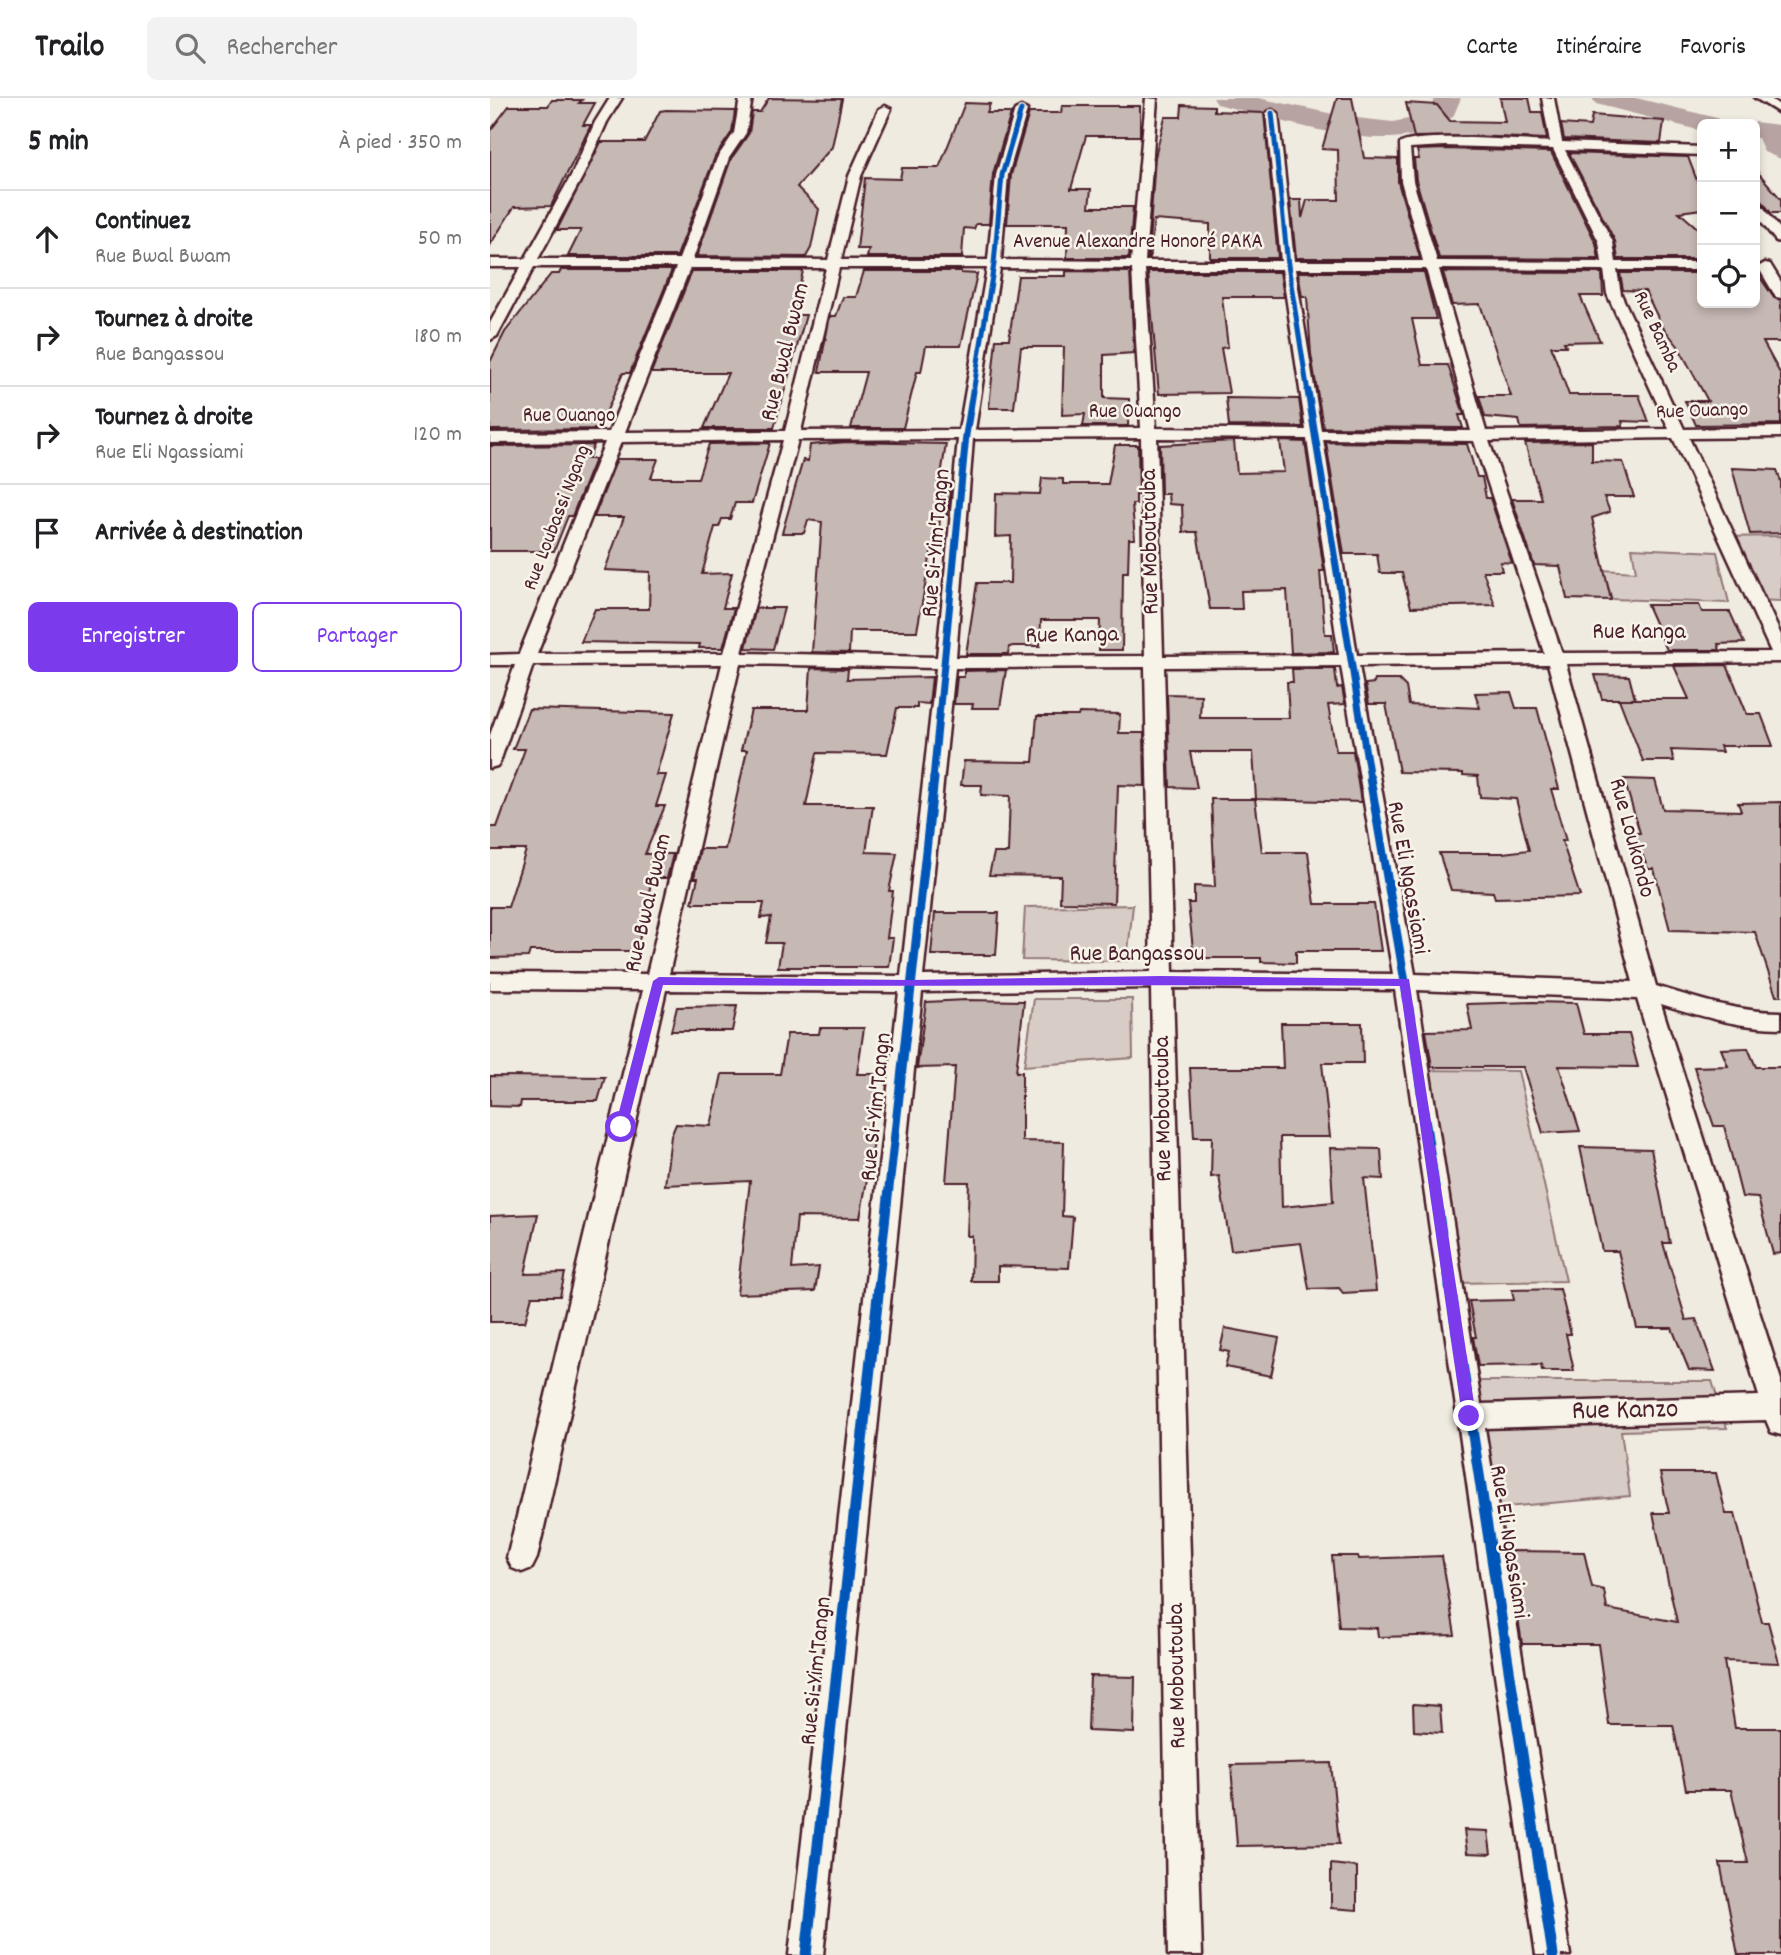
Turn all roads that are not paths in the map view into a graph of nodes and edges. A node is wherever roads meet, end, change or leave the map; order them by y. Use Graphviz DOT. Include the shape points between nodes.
graph roads {
  1 [pos="616,98"];
  2 [pos="746,98"];
  3 [pos="1548,98"];
  4 [pos="1761,98"];
  5 [pos="1151,99"];
  6 [pos="885,108"];
  7 [pos="1021,110"];
  8 [pos="1781,111"];
  9 [pos="1272,113"];
  10 [pos="1557,144"];
  11 [pos="1697,151"];
  12 [pos="1760,211"];
  13 [pos="1781,238"];
  14 [pos="685,261"];
  15 [pos="835,262"];
  16 [pos="490,263"];
  17 [pos="530,263"];
  18 [pos="1138,263"];
  19 [pos="994,264"];
  20 [pos="1288,265"];
  21 [pos="1608,265"];
  22 [pos="1432,266"];
  23 [pos="1697,266"];
  24 [pos="1760,267"];
  25 [pos="1781,267"];
  26 [pos="1781,294"];
  27 [pos="490,337"];
  28 [pos="1781,432"];
  29 [pos="1149,433"];
  30 [pos="1315,434"];
  31 [pos="792,435"];
  32 [pos="967,435"];
  33 [pos="1679,435"];
  34 [pos="1480,436"];
  35 [pos="490,438"];
  36 [pos="613,439"];
  37 [pos="1781,655"];
  38 [pos="732,658"];
  39 [pos="1555,658"];
  40 [pos="1154,659"];
  41 [pos="1349,659"];
  42 [pos="490,660"];
  43 [pos="526,660"];
  44 [pos="946,663"];
  45 [pos="490,762"];
  46 [pos="1161,980"];
  47 [pos="490,981"];
  48 [pos="659,981"];
  49 [pos="1405,982"];
  50 [pos="910,984"];
  51 [pos="1646,992"];
  52 [pos="1781,1020"];
  53 [pos="1780,1413"];
  54 [pos="1469,1416"];
  55 [pos="522,1558"];
  56 [pos="806,1955"];
  57 [pos="1185,1955"];
  58 [pos="1553,1955"];
  1 -- 17 [label="street"];
  2 -- 14 [label="street, Rue Loubassi Ngang" via="740,133 723,158"];
  3 -- 10 [label="street, Rue Bamba"];
  4 -- 8 [label="street"];
  5 -- 18 [label="street, Rue Moboutouba"];
  6 -- 15 [label="street, Rue Bwal Bwam" via="855,176"];
  7 -- 19 [label="street, Rue Si-Yim'Tangn" via="1002,175"];
  9 -- 20 [label="street, Rue Eli Ngassiami"];
  10 -- 11 [label="street"];
  10 -- 21 [label="street, Rue Bamba" via="1606,242"];
  10 -- 22 [label="street, Rue Loukondo" via="1405,144 1407,181"];
  12 -- 13 [label="street"];
  14 -- 15 [label="street, Avenue Alexandre Honoré PAKA"];
  14 -- 17 [label="street, Avenue Alexandre Honoré PAKA"];
  14 -- 36 [label="street, Rue Loubassi Ngang"];
  15 -- 19 [label="street, Avenue Alexandre Honoré PAKA"];
  15 -- 31 [label="street, Rue Bwal Bwam"];
  16 -- 17 [label="street, Avenue Alexandre Honoré PAKA"];
  17 -- 27 [label="street"];
  18 -- 19 [label="street, Avenue Alexandre Honoré PAKA"];
  18 -- 20 [label="street, Avenue Alexandre Honoré PAKA"];
  18 -- 29 [label="street, Rue Moboutouba"];
  19 -- 32 [label="street, Rue Si-Yim'Tangn"];
  20 -- 22 [label="street, Avenue Alexandre Honoré PAKA"];
  20 -- 30 [label="street, Rue Eli Ngassiami"];
  21 -- 22 [label="street, Avenue Alexandre Honoré PAKA"];
  21 -- 23 [label="street, Avenue Alexandre Honoré PAKA"];
  21 -- 33 [label="street, Rue Bamba" via="1615,293"];
  22 -- 34 [label="street, Rue Loukondo"];
  24 -- 25 [label="street"];
  24 -- 26 [label="street"];
  28 -- 33 [label="street, Rue Ouango"];
  29 -- 30 [label="street, Rue Ouango"];
  29 -- 32 [label="street, Rue Ouango"];
  29 -- 40 [label="street, Rue Moboutouba"];
  30 -- 34 [label="street, Rue Ouango"];
  30 -- 41 [label="street, Rue Eli Ngassiami"];
  31 -- 32 [label="street, Rue Ouango"];
  31 -- 36 [label="street, Rue Ouango"];
  31 -- 38 [label="street, Rue Bwal Bwam"];
  32 -- 44 [label="street, Rue Si-Yim'Tangn"];
  33 -- 34 [label="street, Rue Ouango"];
  33 -- 37 [label="street, Rue Bamba"];
  34 -- 39 [label="street, Rue Loukondo"];
  35 -- 36 [label="street, Rue Ouango"];
  36 -- 43 [label="street, Rue Loubassi Ngang"];
  37 -- 39 [label="street, Rue Kanga"];
  38 -- 43 [label="street, Rue Kanga"];
  38 -- 44 [label="street, Rue Kanga"];
  38 -- 48 [label="street, Rue Bwal Bwam"];
  39 -- 41 [label="street, Rue Kanga"];
  39 -- 51 [label="street, Rue Loukondo"];
  40 -- 41 [label="street, Rue Kanga"];
  40 -- 44 [label="street, Rue Kanga"];
  40 -- 46 [label="street, Rue Moboutouba"];
  41 -- 49 [label="street, Rue Eli Ngassiami"];
  42 -- 43 [label="street, Rue Kanga"];
  43 -- 45 [label="street, Rue Loubassi Ngang"];
  44 -- 50 [label="street, Rue Si-Yim'Tangn"];
  46 -- 49 [label="street, Rue Bangassou"];
  46 -- 50 [label="street, Rue Bangassou"];
  46 -- 57 [label="street, Rue Moboutouba"];
  47 -- 48 [label="street, Rue Bangassou"];
  48 -- 50 [label="street, Rue Bangassou"];
  48 -- 55 [label="street, Rue Bwal Bwam"];
  49 -- 51 [label="street, Rue Bangassou"];
  49 -- 54 [label="street, Rue Eli Ngassiami"];
  50 -- 56 [label="street, Rue Si-Yim'Tangn"];
  51 -- 52 [label="street, Rue Bangassou" via="1721,1014"];
  51 -- 53 [label="street, Rue Loukondo"];
  53 -- 54 [label="street, Rue Kanzo"];
  54 -- 58 [label="street, Rue Eli Ngassiami"];
}
